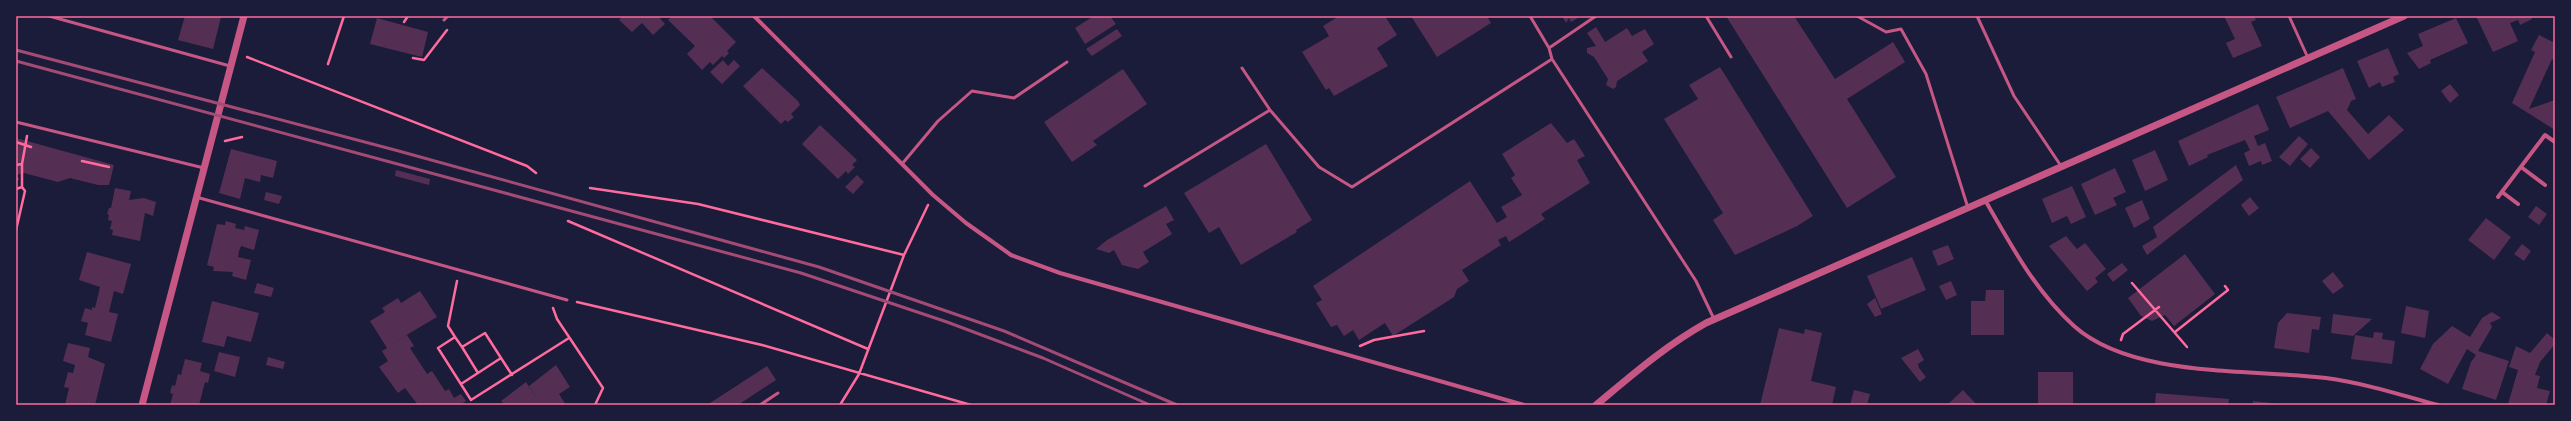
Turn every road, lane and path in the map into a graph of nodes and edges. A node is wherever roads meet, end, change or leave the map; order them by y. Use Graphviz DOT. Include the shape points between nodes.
graph roads {
  1 [pos="49,16"];
  2 [pos="244,16"];
  3 [pos="344,16"];
  4 [pos="408,16"];
  5 [pos="448,16"];
  6 [pos="754,16"];
  7 [pos="1530,16"];
  8 [pos="1596,16"];
  9 [pos="1706,16"];
  10 [pos="1857,16"];
  11 [pos="1977,16"];
  12 [pos="2289,16"];
  13 [pos="2404,16"];
  14 [pos="444,20"];
  15 [pos="404,22"];
  16 [pos="448,27"];
  17 [pos="1549,48"];
  18 [pos="1731,57"];
  19 [pos="413,58"];
  20 [pos="2308,58"];
  21 [pos="1552,59"];
  22 [pos="1068,62"];
  23 [pos="328,64"];
  24 [pos="262,65"];
  25 [pos="230,66"];
  26 [pos="1242,68"];
  27 [pos="1270,110"];
  28 [pos="16,122"];
  29 [pos="29,125"];
  30 [pos="242,137"];
  31 [pos="221,140"];
  32 [pos="16,142"];
  33 [pos="2555,142"];
  34 [pos="25,146"];
  35 [pos="30,147"];
  36 [pos="82,161"];
  37 [pos="22,164"];
  38 [pos="902,164"];
  39 [pos="16,165"];
  40 [pos="2521,166"];
  41 [pos="109,167"];
  42 [pos="204,168"];
  43 [pos="2062,168"];
  44 [pos="536,173"];
  45 [pos="2545,185"];
  46 [pos="1145,186"];
  47 [pos="22,187"];
  48 [pos="590,188"];
  49 [pos="16,189"];
  50 [pos="2502,192"];
  51 [pos="933,195"];
  52 [pos="2498,197"];
  53 [pos="196,198"];
  54 [pos="1985,200"];
  55 [pos="2518,204"];
  56 [pos="1968,208"];
  57 [pos="568,222"];
  58 [pos="16,230"];
  59 [pos="904,254"];
  60 [pos="459,271"];
  61 [pos="2132,283"];
  62 [pos="2225,286"];
  63 [pos="547,295"];
  64 [pos="567,300"];
  65 [pos="2158,308"];
  66 [pos="1714,319"];
  67 [pos="1424,331"];
  68 [pos="2175,332"];
  69 [pos="455,337"];
  70 [pos="570,338"];
  71 [pos="1374,340"];
  72 [pos="2187,347"];
  73 [pos="462,348"];
  74 [pos="868,349"];
  75 [pos="2117,351"];
  76 [pos="501,358"];
  77 [pos="478,373"];
  78 [pos="860,374"];
  79 [pos="512,375"];
  80 [pos="461,384"];
  81 [pos="778,394"];
  82 [pos="142,405"];
  83 [pos="595,405"];
  84 [pos="760,405"];
  85 [pos="840,405"];
  86 [pos="970,405"];
  87 [pos="1524,405"];
  88 [pos="1596,405"];
  89 [pos="2438,405"];
  1 -- 25 [label="lane"];
  2 -- 25 [label="street"];
  3 -- 23 [label="path"];
  4 -- 15 [label="path"];
  5 -- 14 [label="lane"];
  6 -- 38 [label="street"];
  7 -- 17 [label="lane"];
  8 -- 17 [label="lane"];
  9 -- 18 [label="lane"];
  10 -- 56 [label="lane" via="1886,32 1901,29 1904,34 1926,74"];
  11 -- 43 [label="lane" via="2014,96"];
  12 -- 20 [label="lane"];
  13 -- 20 [label="street"];
  16 -- 19 [label="path" via="424,60"];
  17 -- 21 [label="lane"];
  20 -- 43 [label="street"];
  21 -- 27 [label="lane" via="1352,186 1319,167"];
  21 -- 66 [label="lane" via="1696,281"];
  22 -- 38 [label="lane" via="1014,98 972,91 923,136"];
  24 -- 44 [label="path" via="527,166"];
  25 -- 42 [label="street"];
  26 -- 27 [label="lane"];
  27 -- 46 [label="lane"];
  28 -- 29 [label="lane"];
  29 -- 34 [label="path"];
  29 -- 42 [label="lane"];
  30 -- 31 [label="path"];
  32 -- 34 [label="path"];
  33 -- 40 [label="street" via="2545,135"];
  34 -- 35 [label="path"];
  34 -- 37 [label="path"];
  36 -- 41 [label="path"];
  37 -- 39 [label="path"];
  37 -- 47 [label="path"];
  38 -- 51 [label="street"];
  40 -- 45 [label="street"];
  40 -- 50 [label="street"];
  42 -- 53 [label="street"];
  43 -- 54 [label="street"];
  47 -- 49 [label="path"];
  47 -- 58 [label="path" via="26,190"];
  48 -- 59 [label="path" via="698,204"];
  50 -- 52 [label="street"];
  50 -- 55 [label="street"];
  51 -- 59 [label="path"];
  51 -- 87 [label="street" via="966,223 1011,255 1060,273"];
  53 -- 60 [label="lane"];
  53 -- 82 [label="street"];
  54 -- 56 [label="street"];
  54 -- 75 [label="street" via="2028,273 2050,302 2075,327 2104,346"];
  56 -- 66 [label="street"];
  57 -- 74 [label="path"];
  59 -- 74 [label="path"];
  60 -- 63 [label="lane"];
  60 -- 69 [label="path" via="448,326"];
  61 -- 65 [label="path"];
  62 -- 68 [label="path" via="2228,290"];
  63 -- 64 [label="lane"];
  63 -- 70 [label="path" via="557,318"];
  64 -- 78 [label="path" via="762,345"];
  65 -- 68 [label="path"];
  65 -- 75 [label="path" via="2123,334"];
  66 -- 88 [label="street" via="1676,340"];
  67 -- 71 [label="path"];
  68 -- 72 [label="path"];
  69 -- 73 [label="path"];
  69 -- 80 [label="path" via="438,348"];
  70 -- 79 [label="path"];
  70 -- 83 [label="path" via="603,388"];
  73 -- 76 [label="path" via="485,333"];
  73 -- 77 [label="path"];
  74 -- 78 [label="path"];
  75 -- 89 [label="street" via="2135,358 2179,366 2326,378"];
  76 -- 77 [label="path" via="488,364"];
  76 -- 79 [label="path"];
  77 -- 80 [label="path"];
  78 -- 85 [label="path"];
  78 -- 86 [label="path"];
  79 -- 80 [label="path" via="471,400"];
  81 -- 84 [label="lane"];
}
